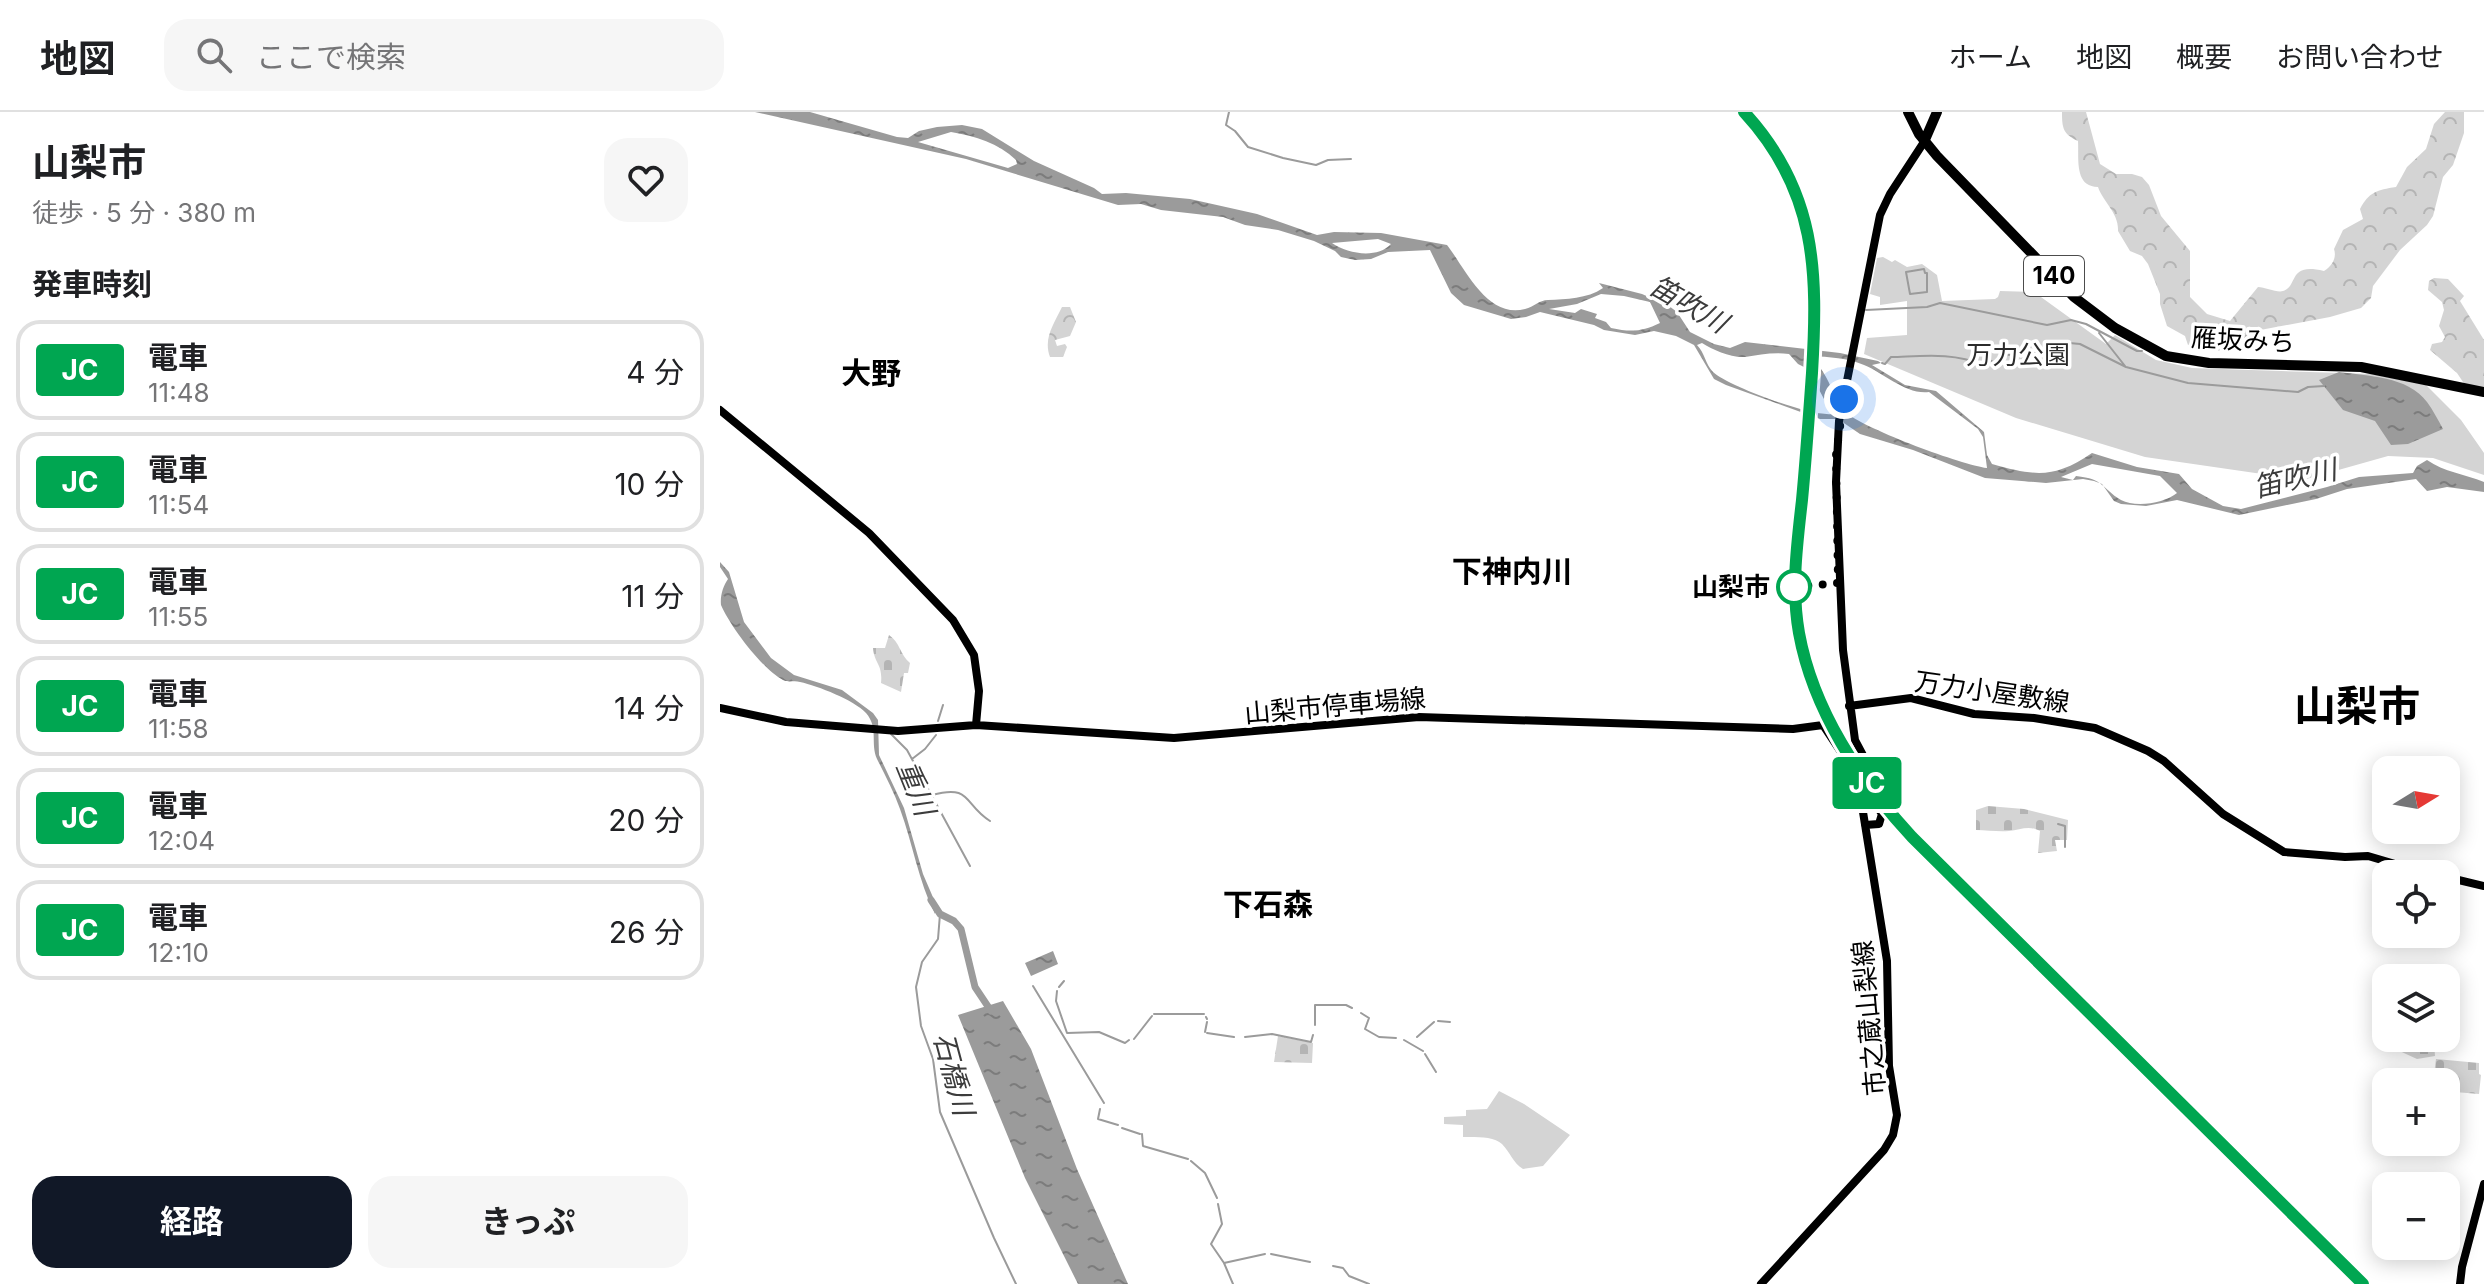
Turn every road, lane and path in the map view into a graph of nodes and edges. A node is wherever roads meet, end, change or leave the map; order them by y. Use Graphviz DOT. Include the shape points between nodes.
graph roads {
  1 [pos="1937,112"];
  2 [pos="1909,115"];
  3 [pos="1931,126"];
  4 [pos="1924,142"];
  5 [pos="1918,153"];
  6 [pos="1937,156"];
  7 [pos="2484,392"];
  8 [pos="720,410"];
  9 [pos="1849,706"];
  10 [pos="720,708"];
  11 [pos="976,725"];
  12 [pos="1865,825"];
  13 [pos="2382,860"];
  14 [pos="2460,880"];
  15 [pos="2484,886"];
  16 [pos="2484,1184"];
  17 [pos="1761,1284"];
  18 [pos="2460,1284"];
  1 -- 3 [label="highway"];
  2 -- 3 [label="highway" via="1923,127"];
  2 -- 4 [label="highway, 雁坂みち / 140"];
  3 -- 4 [label="highway"];
  4 -- 5 [label="main road"];
  4 -- 6 [label="highway, 雁坂みち / 140"];
  5 -- 6 [label="highway"];
  5 -- 9 [label="main road" via="1880,215 1838,432 1838,583"];
  6 -- 7 [label="highway, 雁坂みち / 140" via="2074,297 2161,354 2209,363 2361,367"];
  8 -- 11 [label="main road" via="869,533 953,620 968,642 977,671"];
  9 -- 12 [label="main road, 市之蔵山梨線" via="1855,740 1874,780 1863,808"];
  9 -- 13 [label="main road, 万力小屋敷線" via="1911,698 1974,714 2095,728 2164,761 2223,814 2284,852"];
  10 -- 11 [label="main road, 山梨市停車場線" via="764,719 898,731"];
  11 -- 12 [label="main road, 山梨市停車場線" via="1174,738 1419,717 1780,729 1823,725 1882,814 1877,825"];
  12 -- 17 [label="main road, 市之蔵山梨線" via="1887,961 1896,1126 1888,1145"];
  14 -- 15 [label="main road"];
  16 -- 18 [label="main road"];
}
